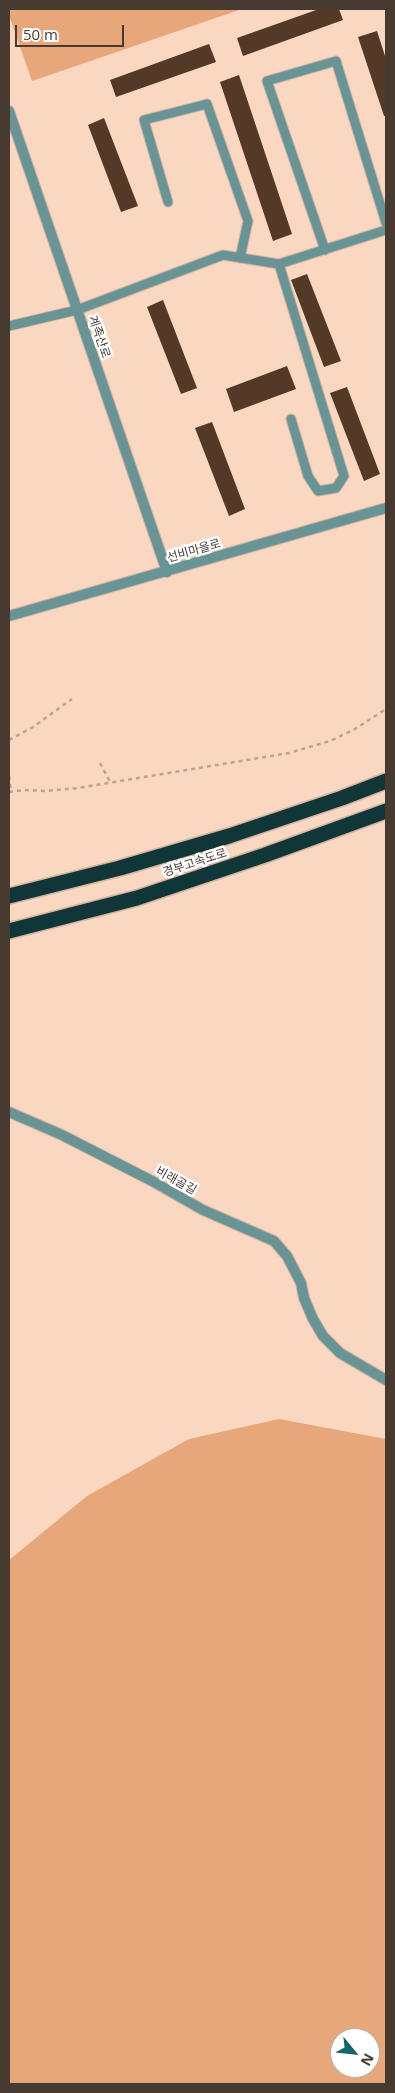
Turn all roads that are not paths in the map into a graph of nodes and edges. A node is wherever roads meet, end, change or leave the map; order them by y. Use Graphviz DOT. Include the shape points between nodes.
graph roads {
  1 [pos="9,111"];
  2 [pos="168,202"];
  3 [pos="386,223"];
  4 [pos="386,230"];
  5 [pos="325,250"];
  6 [pos="240,258"];
  7 [pos="279,264"];
  8 [pos="77,310"];
  9 [pos="9,326"];
  10 [pos="291,419"];
  11 [pos="386,508"];
  12 [pos="167,572"];
  13 [pos="9,616"];
  14 [pos="386,781"];
  15 [pos="386,811"];
  16 [pos="9,896"];
  17 [pos="9,931"];
  18 [pos="9,1112"];
  19 [pos="386,1380"];
  1 -- 8 [label="street, 계족산로"];
  2 -- 6 [label="lane" via="144,120 207,104 248,221"];
  3 -- 5 [label="lane" via="336,61 267,81"];
  4 -- 5 [label="lane"];
  5 -- 7 [label="lane"];
  6 -- 7 [label="lane"];
  6 -- 8 [label="lane" via="223,255"];
  7 -- 10 [label="lane" via="344,476 336,488 318,491 308,476"];
  8 -- 9 [label="lane"];
  8 -- 12 [label="street, 계족산로"];
  11 -- 12 [label="street, 선비마을로"];
  12 -- 13 [label="street, 선비마을로"];
  14 -- 16 [label="highway, 경부고속도로" via="228,836"];
  15 -- 17 [label="highway, 경부고속도로" via="137,898"];
  18 -- 19 [label="street, 비래골길" via="62,1135 202,1210 274,1240 287,1256 301,1283 304,1298 322,1336 340,1354"];
}
